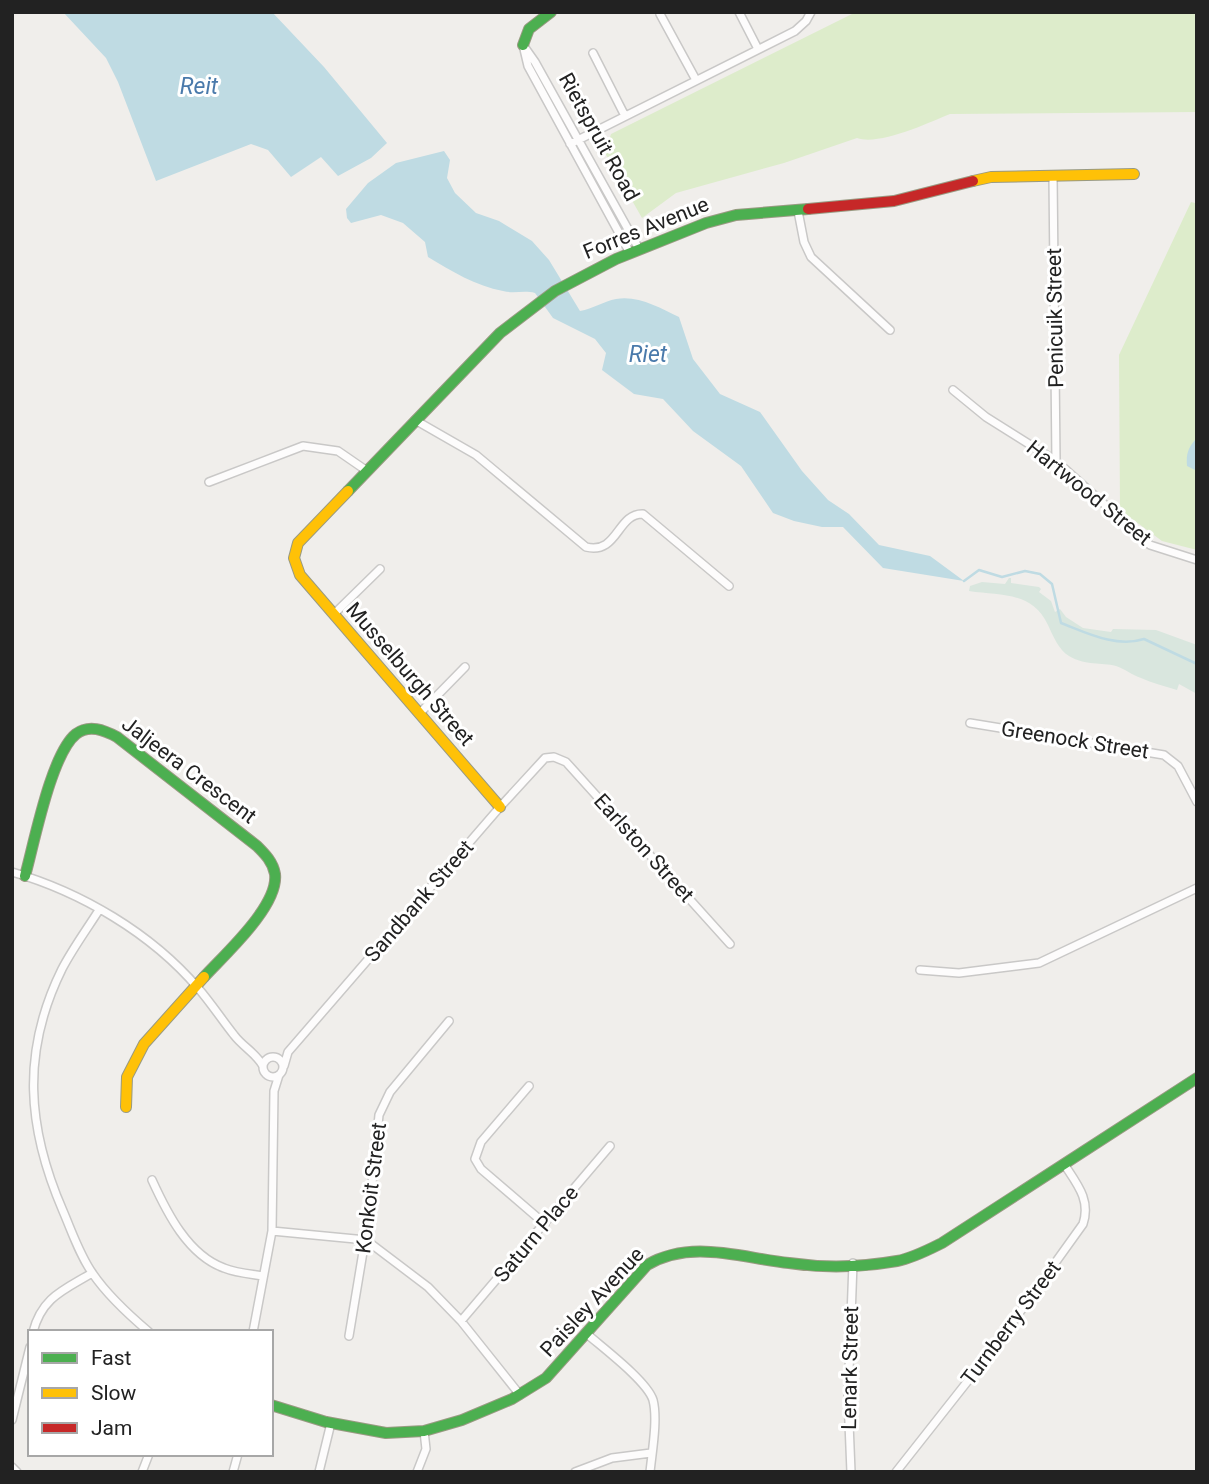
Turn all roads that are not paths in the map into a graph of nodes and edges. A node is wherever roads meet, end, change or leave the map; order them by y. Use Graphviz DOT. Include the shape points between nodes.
graph roads {
  1 [pos="551,12"];
  2 [pos="739,12"];
  3 [pos="811,12"];
  4 [pos="660,14"];
  5 [pos="523,46"];
  6 [pos="758,49"];
  7 [pos="593,53"];
  8 [pos="696,80"];
  9 [pos="625,116"];
  10 [pos="578,139"];
  11 [pos="570,144"];
  12 [pos="1134,174"];
  13 [pos="1053,176"];
  14 [pos="798,211"];
  15 [pos="634,251"];
  16 [pos="890,330"];
  17 [pos="953,390"];
  18 [pos="415,420"];
  19 [pos="1056,461"];
  20 [pos="367,471"];
  21 [pos="209,482"];
  22 [pos="1197,560"];
  23 [pos="295,564"];
  24 [pos="380,569"];
  25 [pos="729,586"];
  26 [pos="334,614"];
  27 [pos="465,667"];
  28 [pos="419,714"];
  29 [pos="970,723"];
  30 [pos="554,757"];
  31 [pos="1197,802"];
  32 [pos="500,807"];
  33 [pos="12,872"];
  34 [pos="25,876"];
  35 [pos="1197,888"];
  36 [pos="99,910"];
  37 [pos="730,944"];
  38 [pos="920,970"];
  39 [pos="197,987"];
  40 [pos="449,1021"];
  41 [pos="288,1052"];
  42 [pos="258,1057"];
  43 [pos="271,1058"];
  44 [pos="263,1066"];
  45 [pos="284,1066"];
  46 [pos="267,1075"];
  47 [pos="279,1075"];
  48 [pos="1197,1078"];
  49 [pos="529,1086"];
  50 [pos="274,1091"];
  51 [pos="126,1107"];
  52 [pos="610,1146"];
  53 [pos="1064,1164"];
  54 [pos="152,1180"];
  55 [pos="544,1224"];
  56 [pos="272,1231"];
  57 [pos="366,1240"];
  58 [pos="853,1264"];
  59 [pos="92,1273"];
  60 [pos="263,1276"];
  61 [pos="461,1321"];
  62 [pos="34,1330"];
  63 [pos="147,1330"];
  64 [pos="253,1330"];
  65 [pos="587,1334"];
  66 [pos="349,1336"];
  67 [pos="28,1355"];
  68 [pos="520,1395"];
  69 [pos="273,1406"];
  70 [pos="12,1420"];
  71 [pos="331,1423"];
  72 [pos="424,1431"];
  73 [pos="651,1454"];
  74 [pos="12,1468"];
  75 [pos="17,1472"];
  76 [pos="319,1472"];
  77 [pos="417,1472"];
  78 [pos="575,1472"];
  79 [pos="650,1472"];
  80 [pos="850,1472"];
  81 [pos="896,1472"];
  1 -- 5 [label="street" via="529,28"];
  2 -- 6 [label="street"];
  3 -- 6 [label="street" via="802,27"];
  4 -- 8 [label="street"];
  5 -- 10 [label="street, Rietspruit Road"];
  5 -- 11 [label="street, Rietspruit Road" via="528,66"];
  6 -- 8 [label="street"];
  7 -- 9 [label="street"];
  8 -- 9 [label="street"];
  9 -- 10 [label="street"];
  10 -- 11 [label="street"];
  10 -- 15 [label="street, Rietspruit Road"];
  11 -- 15 [label="street, Rietspruit Road"];
  12 -- 13 [label="street, Forres Avenue"];
  13 -- 14 [label="street, Forres Avenue" via="991,177 907,199"];
  13 -- 19 [label="street, Penicuik Street"];
  14 -- 15 [label="street, Forres Avenue" via="717,219"];
  14 -- 16 [label="street" via="811,257"];
  15 -- 18 [label="street, Forres Avenue" via="571,281 540,302 500,333"];
  17 -- 19 [label="street, Hartwood Street" via="999,426"];
  18 -- 20 [label="street, Forres Avenue"];
  18 -- 25 [label="street" via="476,455 586,548 606,546 631,516 643,514"];
  19 -- 22 [label="street, Hartwood Street" via="1150,545"];
  20 -- 21 [label="street" via="338,451 303,446"];
  20 -- 23 [label="street, Forres Avenue" via="298,543"];
  23 -- 26 [label="street, Musselburgh Street"];
  24 -- 26 [label="street"];
  26 -- 28 [label="street, Musselburgh Street"];
  27 -- 28 [label="street"];
  28 -- 32 [label="street, Musselburgh Street"];
  29 -- 31 [label="street, Greenock Street" via="1164,755 1178,766"];
  30 -- 32 [label="street, Sandbank Street" via="540,762"];
  30 -- 37 [label="street, Earlston Street" via="575,771"];
  32 -- 41 [label="street, Sandbank Street"];
  33 -- 34 [label="street"];
  34 -- 36 [label="street"];
  34 -- 39 [label="street, Jaljeera Crescent" via="66,745 85,729 108,731 272,862 276,877 269,901"];
  35 -- 38 [label="street" via="1039,963 958,973"];
  36 -- 39 [label="street" via="142,937"];
  36 -- 59 [label="street" via="59,977 37,1040 33,1085 45,1168"];
  39 -- 42 [label="street" via="234,1036"];
  39 -- 51 [label="street" via="144,1044 127,1077"];
  40 -- 57 [label="street, Konkoit Street" via="382,1107"];
  41 -- 43 [label="street, Sandbank Street"];
  41 -- 45 [label="street, Sandbank Street"];
  42 -- 43 [label="street"];
  42 -- 44 [label="street"];
  43 -- 44 [label="street"];
  43 -- 45 [label="street"];
  44 -- 46 [label="street"];
  45 -- 47 [label="street"];
  46 -- 47 [label="street"];
  46 -- 50 [label="street"];
  47 -- 50 [label="street"];
  48 -- 53 [label="street, Paisley Avenue"];
  49 -- 55 [label="street" via="481,1142 475,1159"];
  50 -- 56 [label="street"];
  52 -- 55 [label="street, Saturn Place"];
  53 -- 58 [label="street, Paisley Avenue" via="930,1250 897,1261"];
  53 -- 81 [label="street, Turnberry Street" via="1085,1199 1083,1224"];
  54 -- 60 [label="street" via="171,1220 203,1255 223,1268"];
  55 -- 61 [label="street, Saturn Place"];
  56 -- 57 [label="street"];
  56 -- 60 [label="street"];
  57 -- 61 [label="street" via="428,1287"];
  57 -- 66 [label="street, Konkoit Street"];
  58 -- 65 [label="street, Paisley Avenue" via="800,1265 718,1252 670,1253 647,1265"];
  58 -- 80 [label="street, Lenark Street"];
  59 -- 62 [label="street" via="47,1302"];
  59 -- 63 [label="street"];
  60 -- 64 [label="street"];
  61 -- 68 [label="street"];
  65 -- 68 [label="street, Paisley Avenue" via="544,1380"];
  65 -- 73 [label="street" via="650,1392 654,1407"];
  67 -- 70 [label="street"];
  68 -- 72 [label="street, Paisley Avenue"];
  69 -- 71 [label="street, Paisley Avenue"];
  71 -- 72 [label="street, Paisley Avenue" via="380,1432"];
  71 -- 76 [label="street"];
  72 -- 77 [label="street" via="426,1449"];
  73 -- 78 [label="street" via="612,1458"];
  73 -- 79 [label="street"];
  74 -- 75 [label="street"];
}
